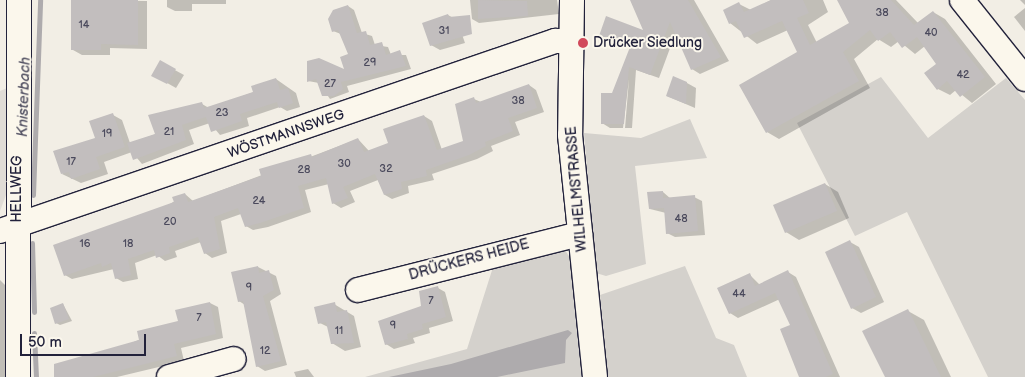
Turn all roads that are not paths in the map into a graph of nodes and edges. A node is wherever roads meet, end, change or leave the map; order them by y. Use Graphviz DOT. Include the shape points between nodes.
graph roads {
  1 [pos="19,0"];
  2 [pos="572,0"];
  3 [pos="962,0"];
  4 [pos="572,41"];
  5 [pos="1025,79"];
  6 [pos="8,228"];
  7 [pos="580,234"];
  8 [pos="358,290"];
  9 [pos="234,359"];
  10 [pos="18,377"];
  11 [pos="170,377"];
  12 [pos="594,377"];
  1 -- 6 [label="street, HELLWEG"];
  2 -- 4 [label="street, WILHELMSTRASSE"];
  3 -- 5 [label="street"];
  4 -- 6 [label="street, WÖSTMANNSWEG" via="555,41"];
  4 -- 7 [label="street, WILHELMSTRASSE" via="570,135"];
  6 -- 10 [label="street, HELLWEG"];
  7 -- 8 [label="street, DRÜCKERS HEIDE"];
  7 -- 12 [label="street, WILHELMSTRASSE"];
  9 -- 11 [label="street"];
}
